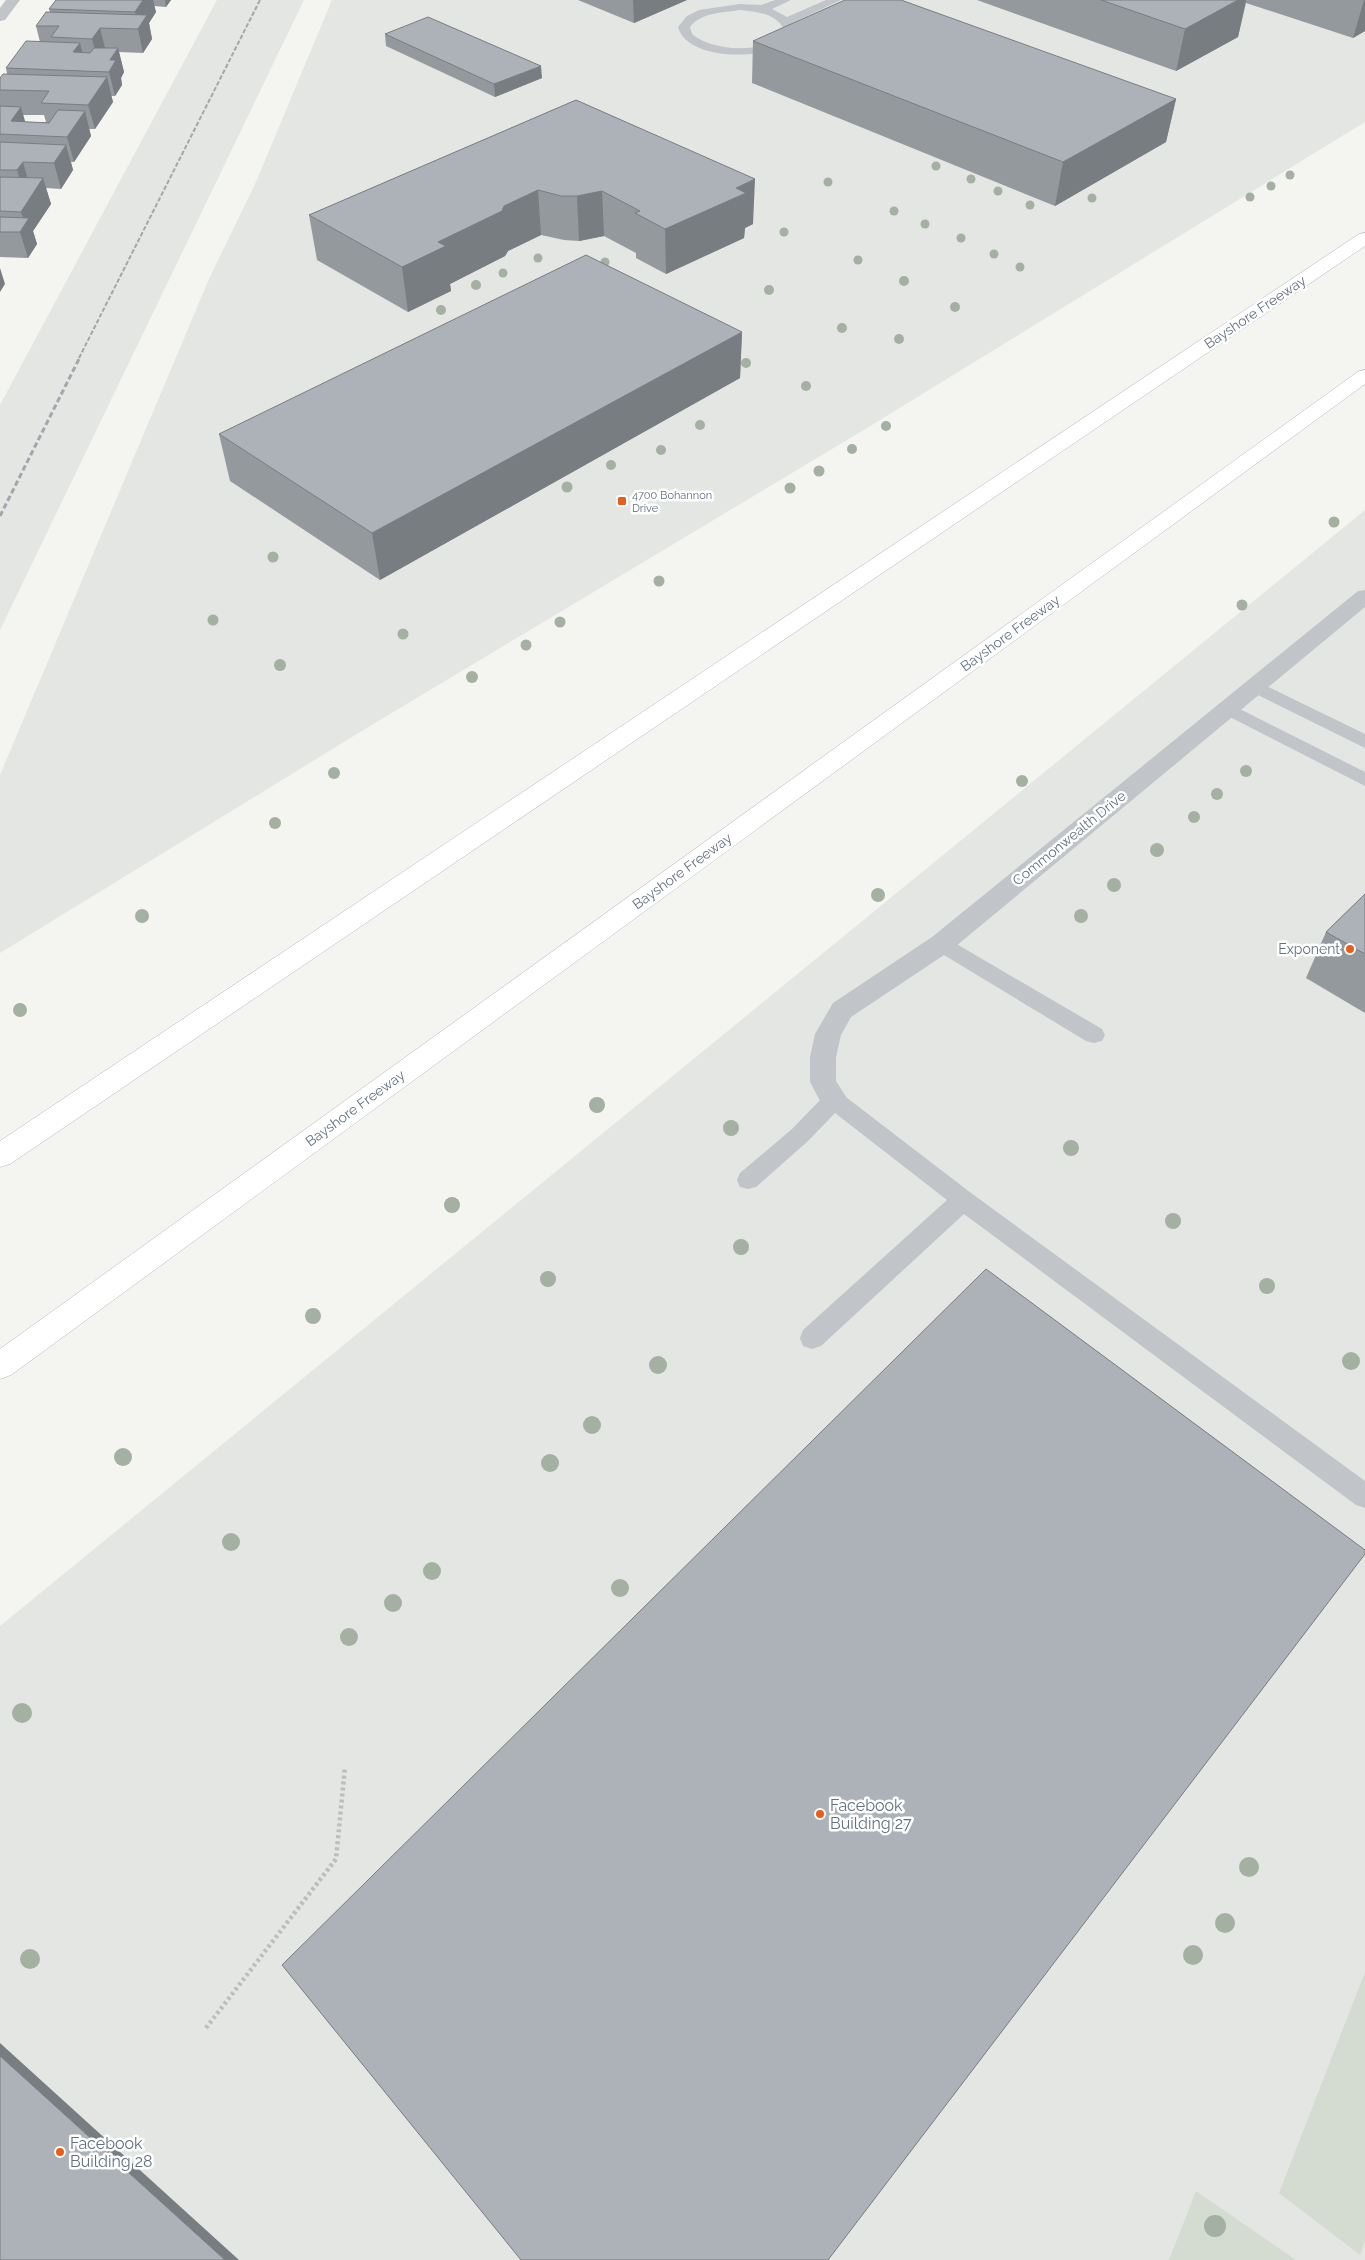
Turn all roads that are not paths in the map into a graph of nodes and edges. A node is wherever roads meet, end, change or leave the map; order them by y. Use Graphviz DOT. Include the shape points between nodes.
graph roads {
  1 [pos="12,0"];
  2 [pos="785,0"];
  3 [pos="835,0"];
  4 [pos="762,9"];
  5 [pos="0,18"];
  6 [pos="786,21"];
  7 [pos="1365,238"];
  8 [pos="1365,376"];
  9 [pos="1365,596"];
  10 [pos="1256,687"];
  11 [pos="1228,709"];
  12 [pos="1365,742"];
  13 [pos="1365,780"];
  14 [pos="941,944"];
  15 [pos="1094,1035"];
  16 [pos="834,1100"];
  17 [pos="0,1156"];
  18 [pos="748,1180"];
  19 [pos="963,1200"];
  20 [pos="812,1338"];
  21 [pos="0,1366"];
  22 [pos="1365,1496"];
  1 -- 5 [label="street"];
  2 -- 4 [label="lane"];
  3 -- 6 [label="lane"];
  4 -- 6 [label="lane"];
  4 -- 6 [label="lane" via="740,7 703,12 691,18 684,27 687,36 705,46 732,51 752,50 784,40 791,31"];
  7 -- 17 [label="highway, Bayshore Freeway"];
  8 -- 21 [label="highway, Bayshore Freeway"];
  9 -- 10 [label="street, Commonwealth Drive"];
  10 -- 11 [label="street, Commonwealth Drive"];
  10 -- 12 [label="lane"];
  11 -- 13 [label="lane"];
  11 -- 14 [label="street, Commonwealth Drive"];
  14 -- 15 [label="lane"];
  14 -- 16 [label="street, Commonwealth Drive" via="842,1010 828,1034 824,1057 824,1082"];
  16 -- 18 [label="lane"];
  16 -- 19 [label="lane"];
  19 -- 20 [label="lane"];
  19 -- 22 [label="lane"];
}
